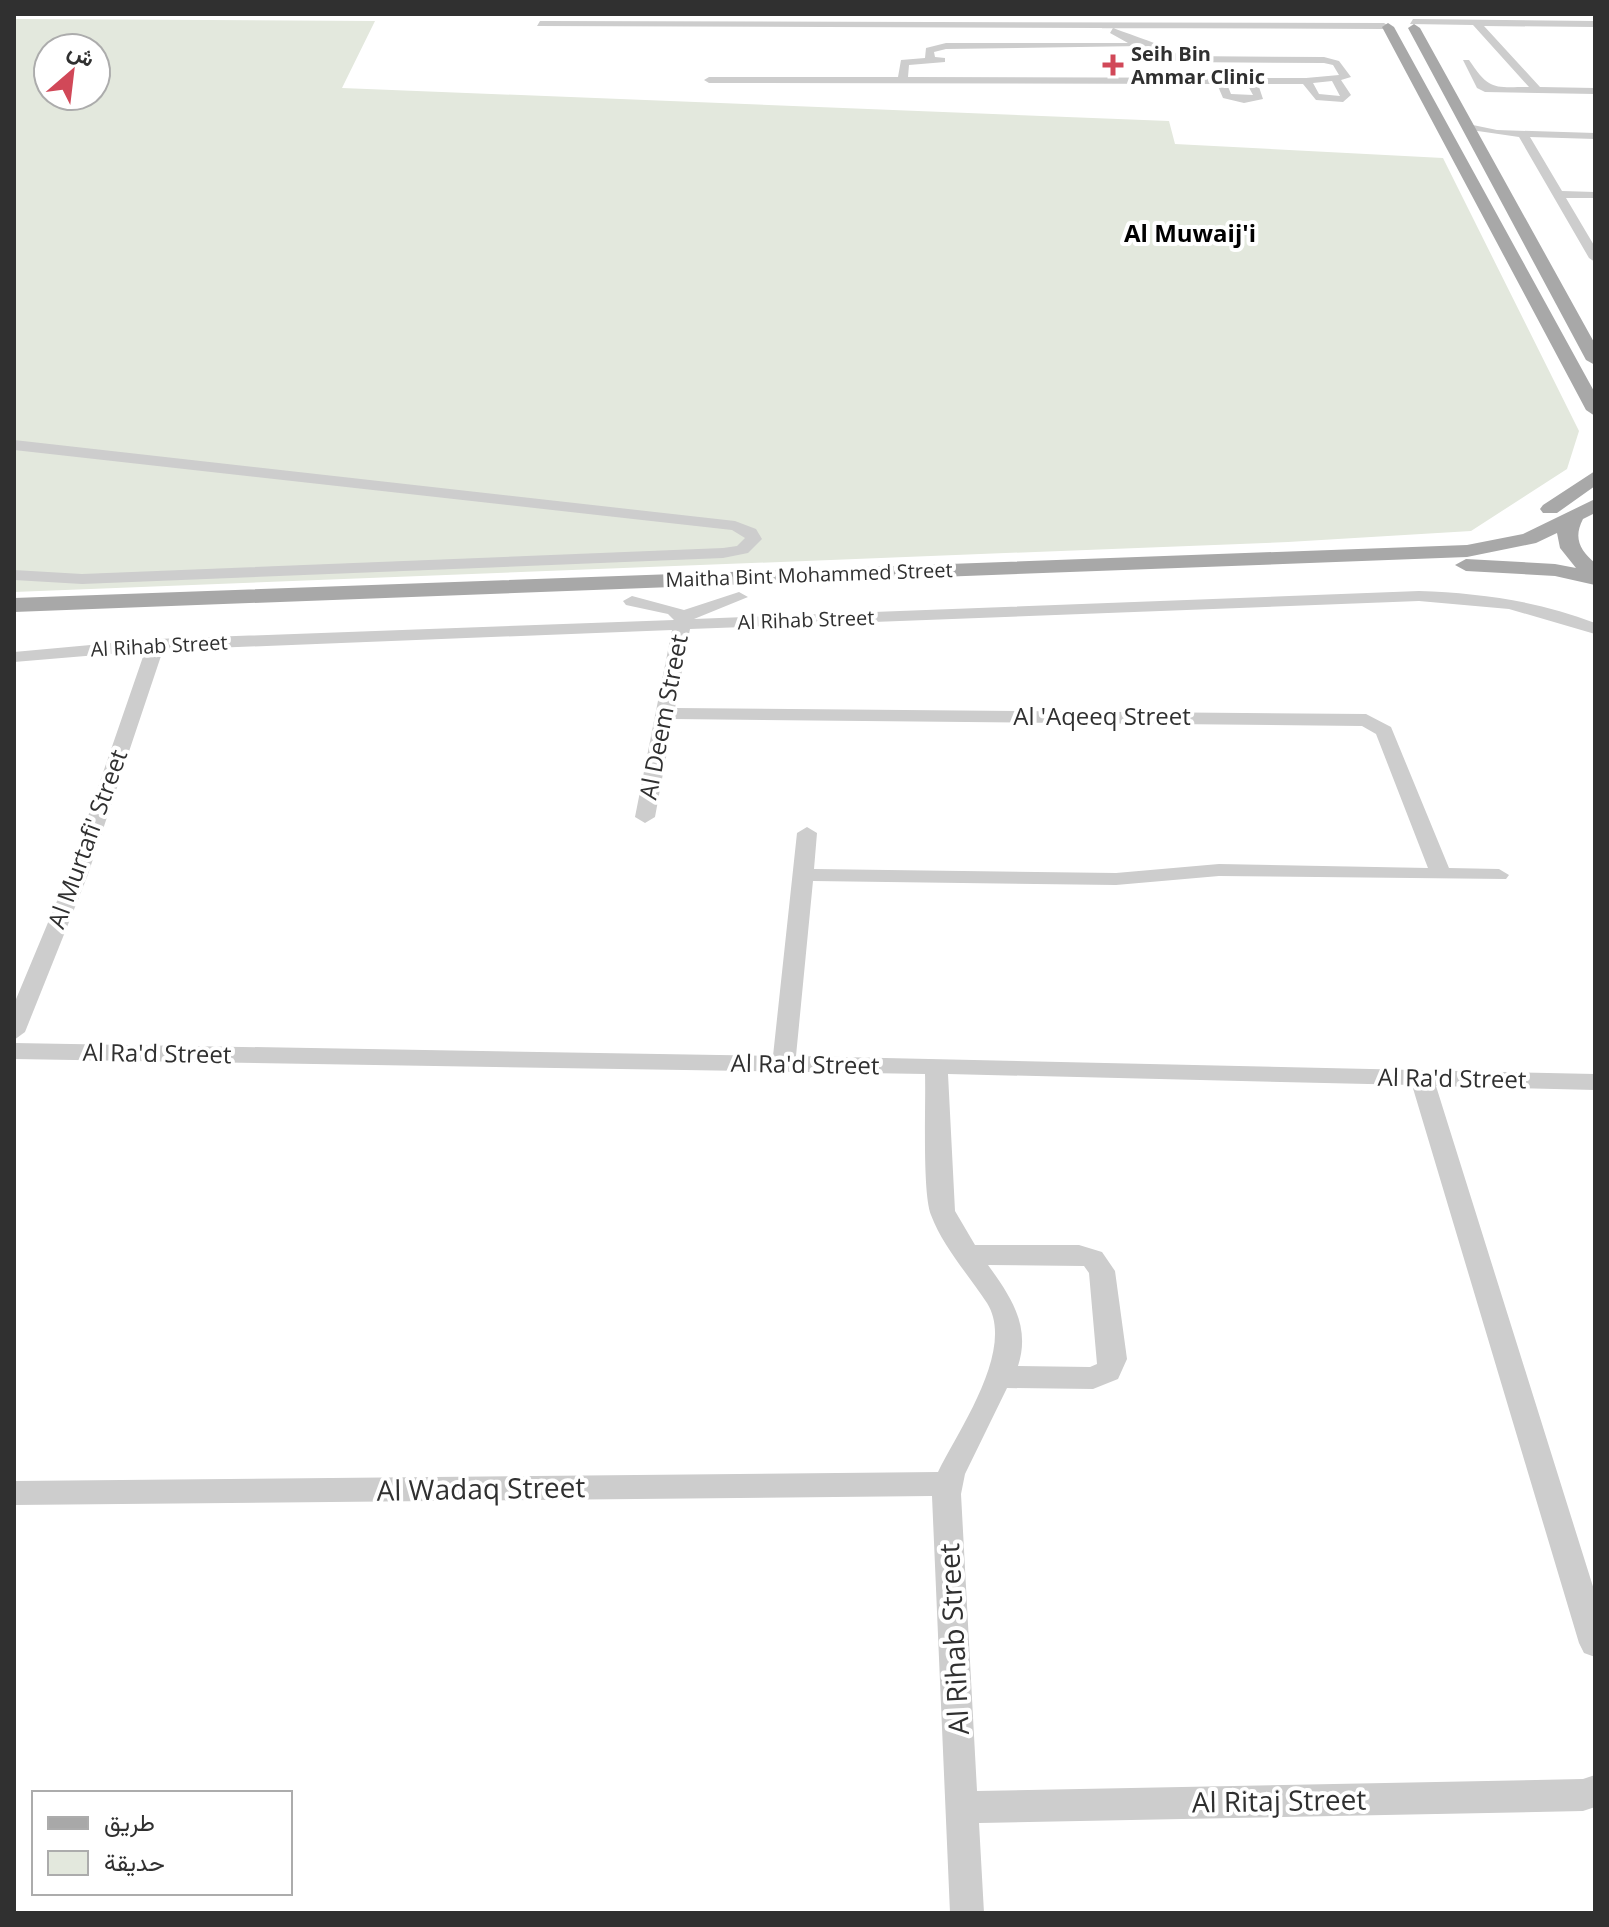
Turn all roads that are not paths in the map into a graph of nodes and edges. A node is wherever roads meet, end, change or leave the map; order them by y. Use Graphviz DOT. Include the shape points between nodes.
graph roads {
  1 [pos="1398,22"];
  2 [pos="540,24"];
  3 [pos="1477,24"];
  4 [pos="1595,24"];
  5 [pos="1112,27"];
  6 [pos="1487,35"];
  7 [pos="1074,46"];
  8 [pos="1154,46"];
  9 [pos="930,60"];
  10 [pos="959,60"];
  11 [pos="1466,62"];
  12 [pos="1413,68"];
  13 [pos="709,80"];
  14 [pos="903,80"];
  15 [pos="1026,80"];
  16 [pos="1220,80"];
  17 [pos="1336,80"];
  18 [pos="1251,81"];
  19 [pos="1306,81"];
  20 [pos="1443,87"];
  21 [pos="1538,91"];
  22 [pos="1552,91"];
  23 [pos="1595,91"];
  24 [pos="1471,133"];
  25 [pos="1523,134"];
  26 [pos="1595,136"];
  27 [pos="1449,139"];
  28 [pos="1490,168"];
  29 [pos="1555,194"];
  30 [pos="1595,195"];
  31 [pos="1595,258"];
  32 [pos="1589,341"];
  33 [pos="1595,360"];
  34 [pos="1595,410"];
  35 [pos="14,445"];
  36 [pos="1595,477"];
  37 [pos="1595,505"];
  38 [pos="1575,515"];
  39 [pos="1405,560"];
  40 [pos="14,575"];
  41 [pos="1595,576"];
  42 [pos="1595,592"];
  43 [pos="739,597"];
  44 [pos="632,601"];
  45 [pos="14,605"];
  46 [pos="682,621"];
  47 [pos="14,622"];
  48 [pos="1595,629"];
  49 [pos="156,644"];
  50 [pos="14,657"];
  51 [pos="663,713"];
  52 [pos="645,817"];
  53 [pos="807,833"];
  54 [pos="1441,873"];
  55 [pos="803,875"];
  56 [pos="1499,875"];
  57 [pos="14,1032"];
  58 [pos="14,1051"];
  59 [pos="784,1064"];
  60 [pos="936,1066"];
  61 [pos="1422,1078"];
  62 [pos="1595,1082"];
  63 [pos="969,1255"];
  64 [pos="1000,1377"];
  65 [pos="947,1484"];
  66 [pos="14,1493"];
  67 [pos="1595,1643"];
  68 [pos="1595,1791"];
  69 [pos="962,1807"];
  70 [pos="967,1913"];
  1 -- 3 [label="street"];
  1 -- 5 [label="street"];
  1 -- 12 [label="main road"];
  1 -- 20 [label="main road"];
  2 -- 5 [label="street"];
  3 -- 4 [label="street"];
  3 -- 6 [label="street"];
  5 -- 8 [label="street" via="1124,39"];
  6 -- 21 [label="street"];
  6 -- 22 [label="street" via="1500,40"];
  7 -- 8 [label="street"];
  7 -- 9 [label="street" via="940,46 929,50"];
  7 -- 15 [label="street" via="1070,72 1036,74"];
  8 -- 17 [label="street" via="1185,60 1329,61 1346,77"];
  9 -- 10 [label="street"];
  9 -- 14 [label="street" via="902,63"];
  11 -- 21 [label="street" via="1484,88"];
  12 -- 20 [label="main road" via="1425,70"];
  12 -- 27 [label="main road"];
  13 -- 14 [label="street"];
  14 -- 15 [label="street"];
  15 -- 16 [label="street"];
  16 -- 18 [label="street"];
  16 -- 18 [label="street" via="1227,96 1244,100 1259,97"];
  17 -- 19 [label="street"];
  17 -- 19 [label="street" via="1346,95 1343,99 1314,96"];
  18 -- 19 [label="street"];
  20 -- 24 [label="main road"];
  21 -- 22 [label="street"];
  22 -- 23 [label="street"];
  24 -- 25 [label="street"];
  24 -- 28 [label="main road"];
  25 -- 26 [label="street"];
  25 -- 29 [label="street"];
  27 -- 28 [label="main road" via="1463,146 1475,166"];
  27 -- 34 [label="main road"];
  28 -- 32 [label="main road"];
  29 -- 30 [label="street"];
  29 -- 31 [label="street"];
  32 -- 33 [label="main road"];
  35 -- 40 [label="street" via="735,526 754,539 742,550 723,553 82,579"];
  36 -- 39 [label="main road" via="1509,534"];
  37 -- 38 [label="main road, Maitha Bint Mohammed Street"];
  38 -- 39 [label="main road, Maitha Bint Mohammed Street" via="1501,547"];
  38 -- 41 [label="main road" via="1565,528 1566,542"];
  39 -- 41 [label="main road, Maitha Bint Mohammed Street"];
  39 -- 42 [label="main road"];
  39 -- 43 [label="main road, Maitha Bint Mohammed Street"];
  39 -- 45 [label="main road, Maitha Bint Mohammed Street"];
  43 -- 44 [label="main road, Maitha Bint Mohammed Street"];
  43 -- 46 [label="street, Al Deem Street" via="698,609"];
  44 -- 46 [label="street, Al Deem Street" via="674,610"];
  44 -- 47 [label="main road, Maitha Bint Mohammed Street"];
  46 -- 48 [label="street, Al Rihab Street" via="1419,596 1488,601 1564,616"];
  46 -- 49 [label="street, Al Rihab Street"];
  46 -- 51 [label="street, Al Deem Street"];
  49 -- 50 [label="street, Al Rihab Street"];
  49 -- 57 [label="street, Al Murtafi' Street" via="77,877"];
  51 -- 52 [label="street, Al Deem Street"];
  51 -- 54 [label="street, Al 'Aqeeq Street" via="1366,720 1384,731"];
  53 -- 55 [label="street"];
  54 -- 55 [label="street" via="1194,870 1116,879"];
  54 -- 56 [label="street"];
  55 -- 59 [label="street"];
  58 -- 59 [label="street, Al Ra'd Street"];
  59 -- 60 [label="street, Al Ra'd Street"];
  60 -- 61 [label="street, Al Ra'd Street"];
  60 -- 63 [label="street, Al Rihab Street" via="942,1211"];
  61 -- 62 [label="street, Al Ra'd Street"];
  61 -- 67 [label="street"];
  63 -- 64 [label="street, Al Rihab Street" via="1007,1318 1009,1348"];
  63 -- 64 [label="street" via="1079,1255 1093,1259 1102,1271 1113,1359 1108,1371 1093,1378"];
  64 -- 65 [label="street, Al Rihab Street"];
  65 -- 66 [label="street, Al Wadaq Street"];
  65 -- 69 [label="street, Al Rihab Street"];
  68 -- 69 [label="street, Al Ritaj Street"];
  69 -- 70 [label="street, Al Rihab Street"];
}
